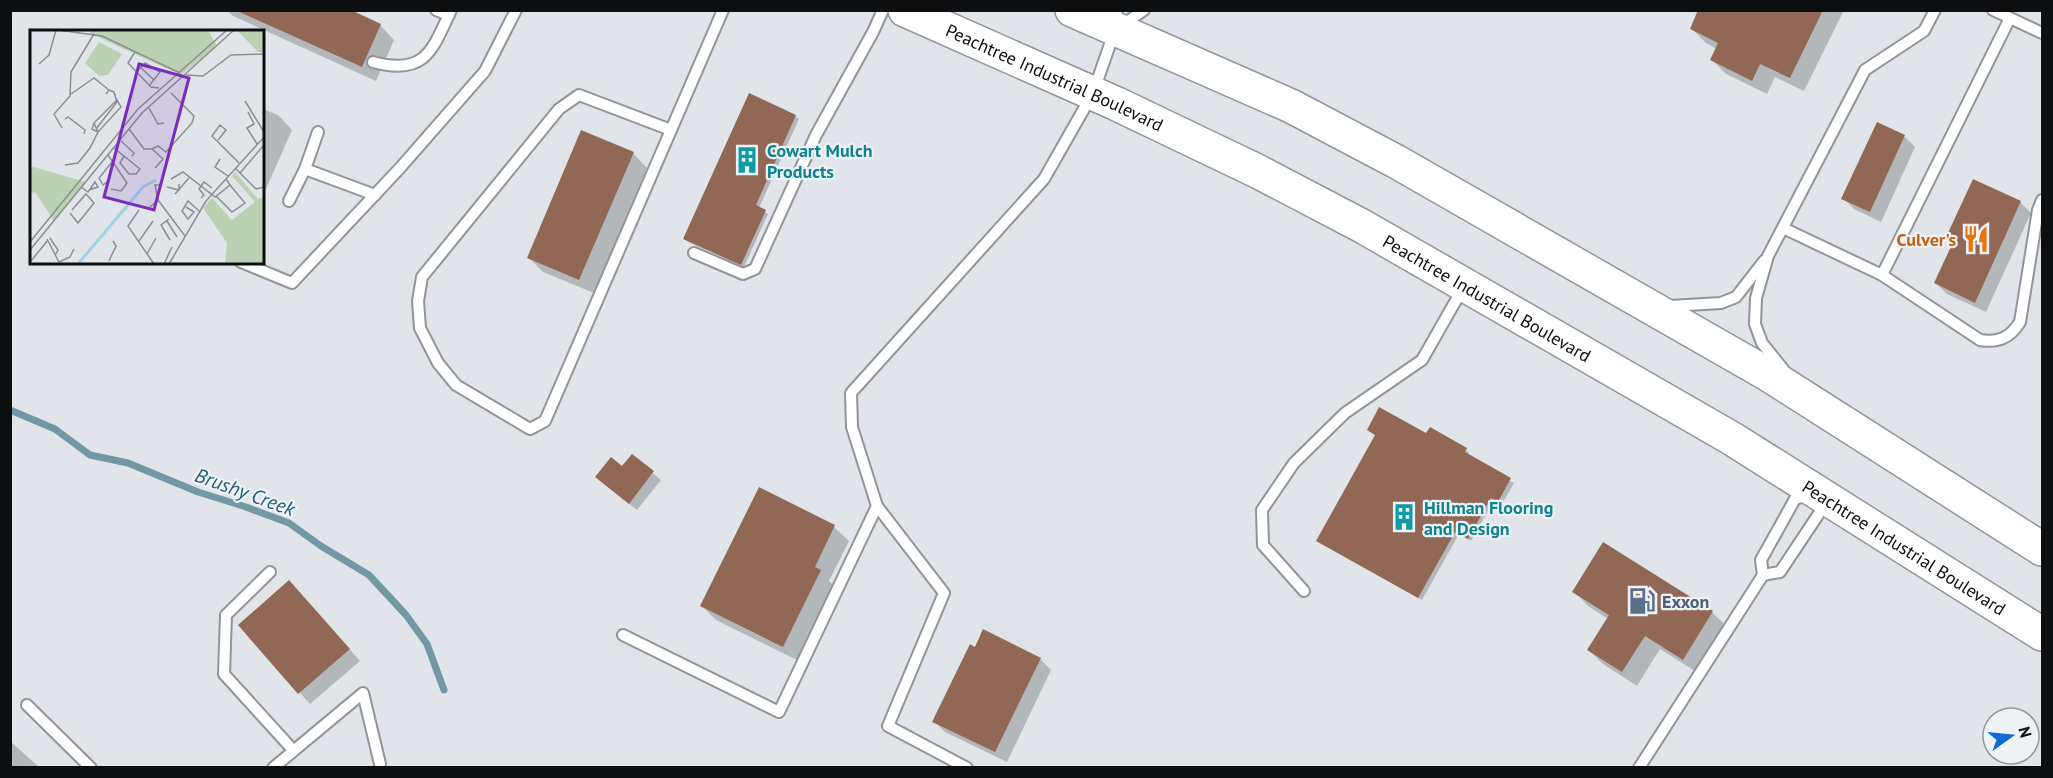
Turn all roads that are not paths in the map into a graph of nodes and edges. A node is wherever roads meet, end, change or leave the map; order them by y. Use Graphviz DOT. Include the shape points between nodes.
graph roads {
  1 [pos="436,10"];
  2 [pos="516,10"];
  3 [pos="723,10"];
  4 [pos="883,10"];
  5 [pos="905,10"];
  6 [pos="1072,10"];
  7 [pos="1144,10"];
  8 [pos="1935,10"];
  9 [pos="1993,10"];
  10 [pos="450,13"];
  11 [pos="2010,18"];
  12 [pos="1116,20"];
  13 [pos="2043,33"];
  14 [pos="373,62"];
  15 [pos="1093,93"];
  16 [pos="671,130"];
  17 [pos="318,132"];
  18 [pos="305,169"];
  19 [pos="375,195"];
  20 [pos="2043,200"];
  21 [pos="289,201"];
  22 [pos="1783,228"];
  23 [pos="694,253"];
  24 [pos="1768,256"];
  25 [pos="247,264"];
  26 [pos="1882,275"];
  27 [pos="1465,285"];
  28 [pos="1649,306"];
  29 [pos="1805,398"];
  30 [pos="1817,492"];
  31 [pos="878,506"];
  32 [pos="2043,549"];
  33 [pos="270,572"];
  34 [pos="1764,575"];
  35 [pos="1304,591"];
  36 [pos="2043,634"];
  37 [pos="623,635"];
  38 [pos="27,705"];
  39 [pos="293,750"];
  40 [pos="380,764"];
  41 [pos="91,768"];
  42 [pos="273,768"];
  43 [pos="967,768"];
  44 [pos="1639,768"];
  1 -- 10 [label="lane"];
  2 -- 19 [label="lane" via="485,70"];
  3 -- 16 [label="lane"];
  4 -- 23 [label="lane" via="816,135 755,269 743,274"];
  5 -- 15 [label="highway, Peachtree Industrial Boulevard"];
  6 -- 12 [label="highway"];
  7 -- 12 [label="lane"];
  8 -- 22 [label="lane" via="1924,32 1865,70"];
  9 -- 11 [label="lane"];
  10 -- 14 [label="lane" via="430,53 417,63 388,66"];
  11 -- 13 [label="lane"];
  11 -- 26 [label="lane"];
  12 -- 15 [label="lane"];
  12 -- 28 [label="highway" via="1406,167"];
  15 -- 27 [label="highway, Peachtree Industrial Boulevard" via="1259,172"];
  15 -- 31 [label="lane" via="1044,179 851,393 852,427"];
  16 -- 16 [label="lane" via="545,421 530,429 456,385 438,363 420,328 418,301 422,277 559,109 579,95"];
  17 -- 18 [label="lane"];
  18 -- 19 [label="lane"];
  18 -- 21 [label="lane"];
  19 -- 25 [label="lane" via="292,283"];
  20 -- 26 [label="lane" via="2038,210 2020,322 1998,341 1980,340"];
  22 -- 24 [label="lane"];
  22 -- 26 [label="lane"];
  24 -- 28 [label="lane" via="1736,297 1721,303"];
  24 -- 29 [label="lane" via="1756,298 1755,324 1762,343"];
  27 -- 30 [label="highway, Peachtree Industrial Boulevard"];
  27 -- 35 [label="lane" via="1422,360 1346,413 1294,463 1262,510 1263,545"];
  28 -- 29 [label="highway"];
  29 -- 32 [label="highway"];
  30 -- 34 [label="lane" via="1795,499 1761,560"];
  30 -- 34 [label="lane" via="1820,512 1780,572"];
  30 -- 36 [label="highway, Peachtree Industrial Boulevard"];
  31 -- 37 [label="lane" via="779,712"];
  31 -- 43 [label="lane" via="944,593 888,726"];
  33 -- 39 [label="lane" via="226,615 224,674"];
  34 -- 44 [label="lane"];
  38 -- 41 [label="lane"];
  39 -- 40 [label="lane" via="363,693"];
  39 -- 42 [label="lane"];
}
